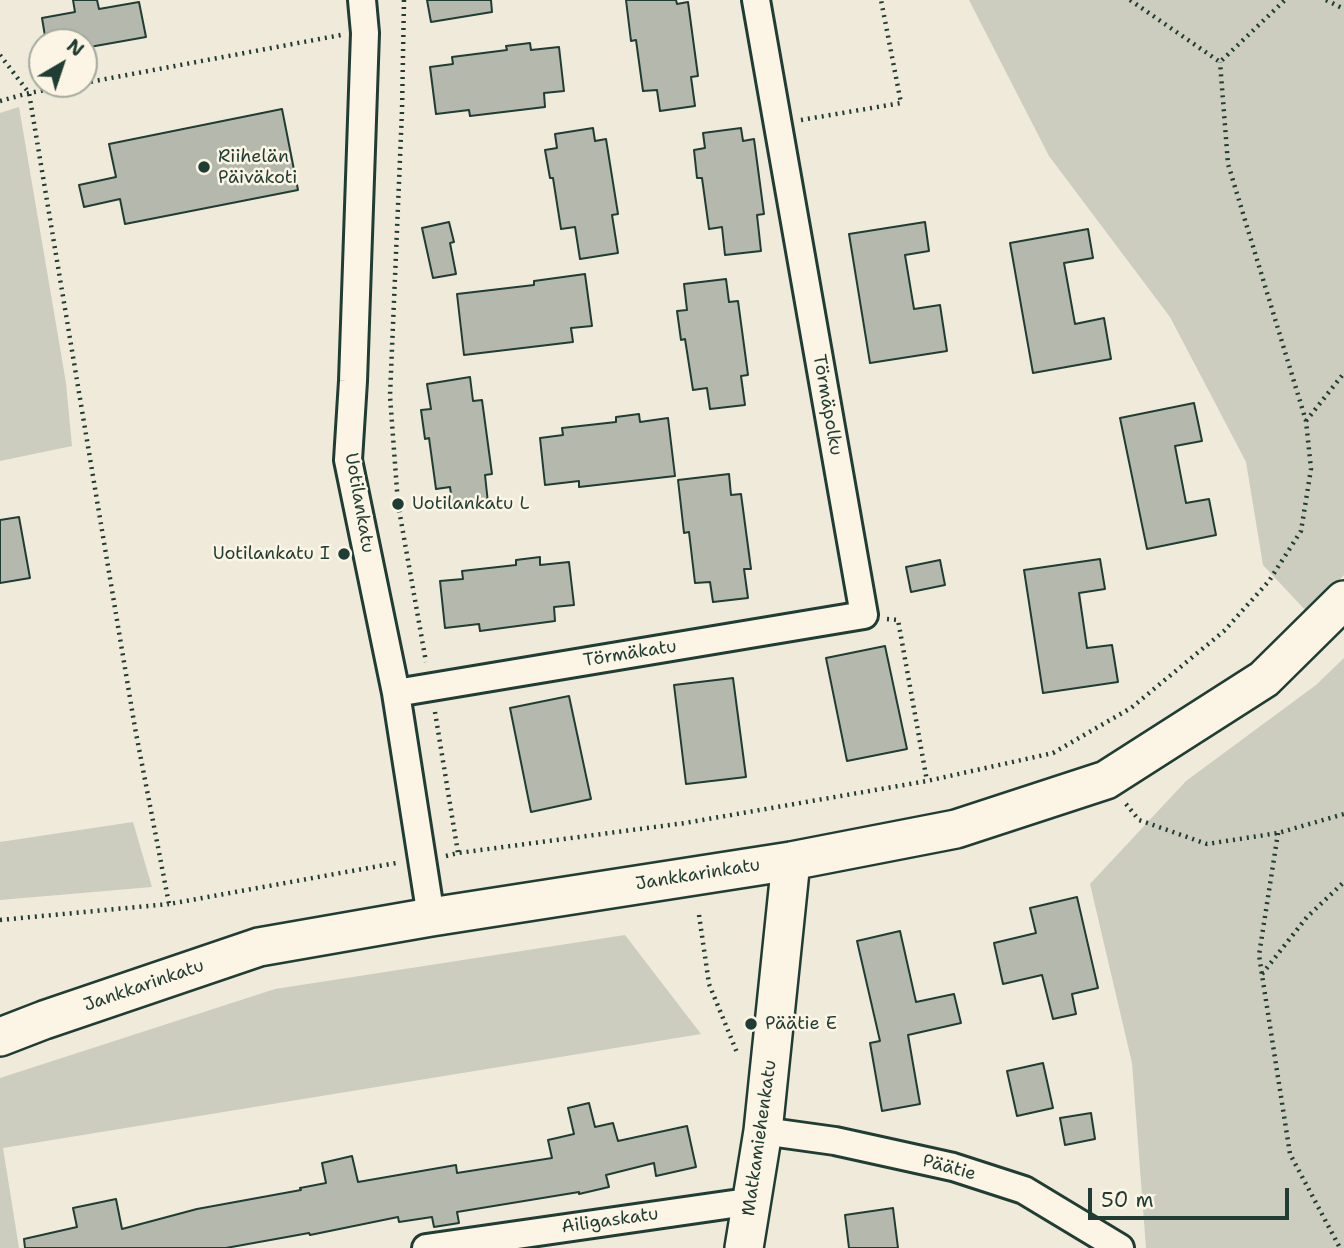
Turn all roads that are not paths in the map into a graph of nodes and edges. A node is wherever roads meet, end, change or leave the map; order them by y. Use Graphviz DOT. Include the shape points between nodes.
graph roads {
  1 [pos="362,0"];
  2 [pos="756,0"];
  3 [pos="1344,600"];
  4 [pos="864,615"];
  5 [pos="396,693"];
  6 [pos="791,861"];
  7 [pos="431,918"];
  8 [pos="0,1037"];
  9 [pos="763,1131"];
  10 [pos="751,1204"];
  11 [pos="426,1248"];
  12 [pos="744,1248"];
  13 [pos="1120,1248"];
  1 -- 5 [label="street, Uotilankatu" via="365,33 348,460"];
  2 -- 4 [label="street, Törmäpolku"];
  3 -- 6 [label="street, Jankkarinkatu" via="1264,679 1106,780 956,829"];
  4 -- 5 [label="street, Törmäkatu"];
  5 -- 7 [label="street, Uotilankatu"];
  6 -- 7 [label="street, Jankkarinkatu"];
  6 -- 9 [label="street, Matkamiehenkatu"];
  7 -- 8 [label="street, Jankkarinkatu" via="259,947"];
  9 -- 10 [label="street, Matkamiehenkatu"];
  9 -- 13 [label="street, Päätie" via="835,1141 953,1167 1024,1190"];
  10 -- 11 [label="street, Ailigaskatu"];
  10 -- 12 [label="street, Matkamiehenkatu"];
}
